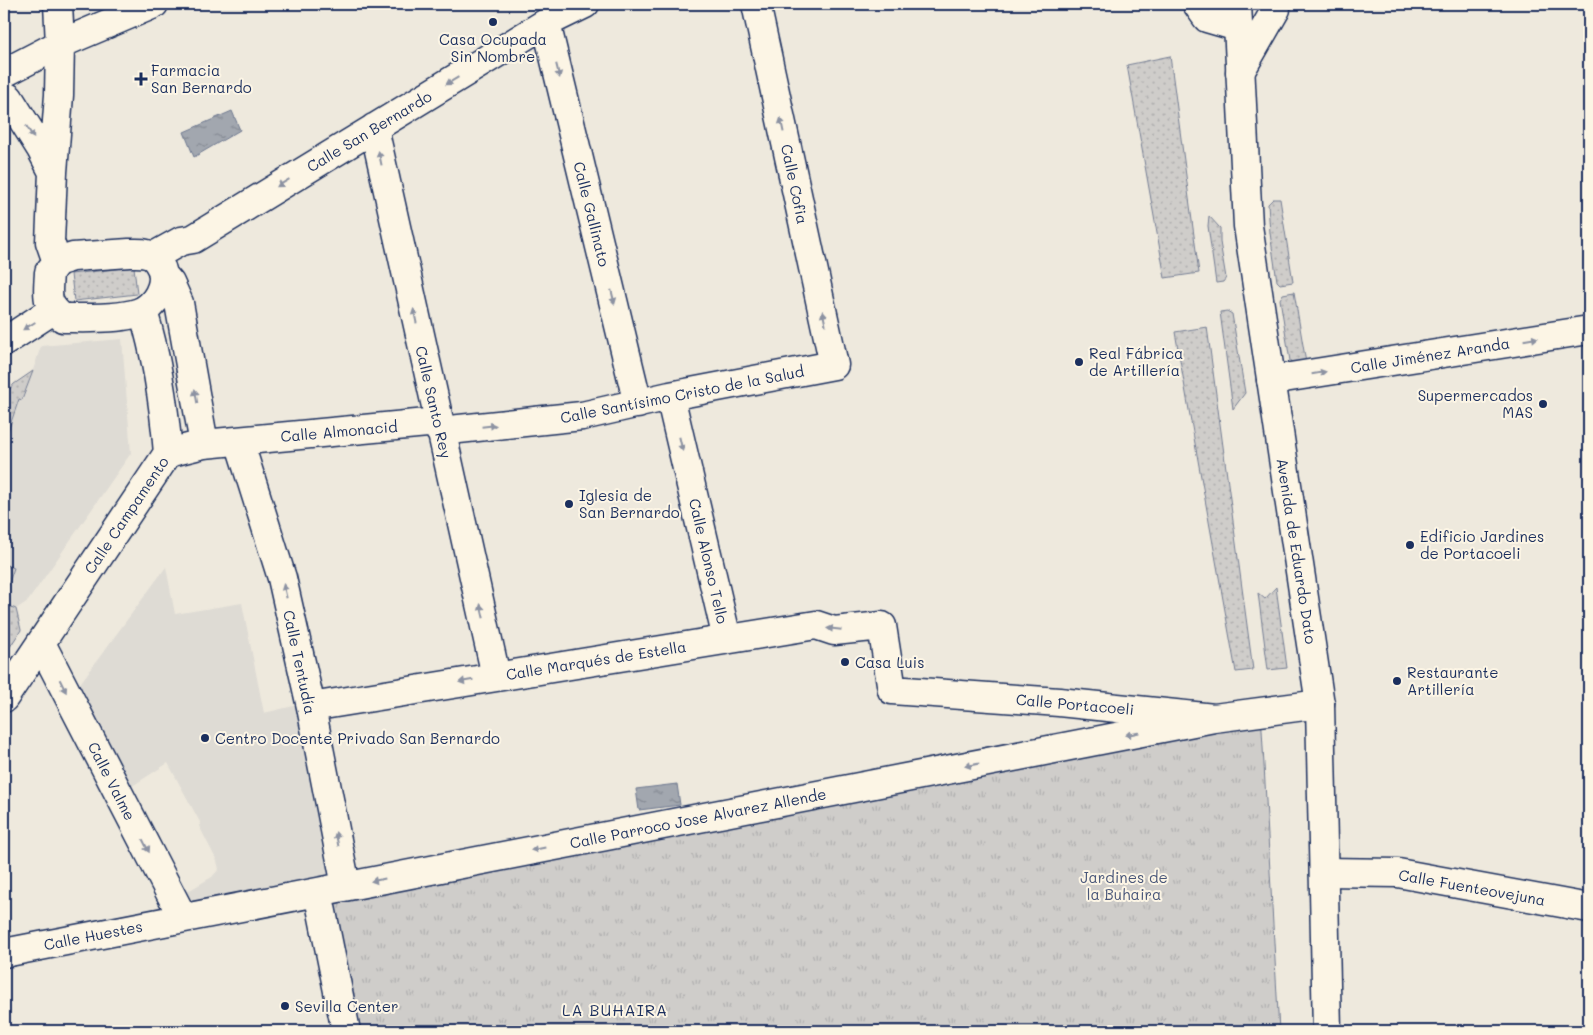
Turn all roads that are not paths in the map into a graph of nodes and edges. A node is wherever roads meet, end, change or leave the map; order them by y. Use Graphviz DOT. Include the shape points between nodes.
graph roads {
  1 [pos="58,4"];
  2 [pos="154,4"];
  3 [pos="585,4"];
  4 [pos="756,4"];
  5 [pos="1197,4"];
  6 [pos="1276,4"];
  7 [pos="1238,16"];
  8 [pos="546,24"];
  9 [pos="60,44"];
  10 [pos="1240,72"];
  11 [pos="4,73"];
  12 [pos="4,96"];
  13 [pos="374,128"];
  14 [pos="53,172"];
  15 [pos="57,262"];
  16 [pos="159,266"];
  17 [pos="54,310"];
  18 [pos="143,310"];
  19 [pos="1589,330"];
  20 [pos="4,342"];
  21 [pos="834,365"];
  22 [pos="1271,380"];
  23 [pos="670,396"];
  24 [pos="638,404"];
  25 [pos="439,427"];
  26 [pos="239,441"];
  27 [pos="204,444"];
  28 [pos="168,453"];
  29 [pos="882,626"];
  30 [pos="727,639"];
  31 [pos="41,643"];
  32 [pos="496,676"];
  33 [pos="4,698"];
  34 [pos="1320,704"];
  35 [pos="311,707"];
  36 [pos="1214,718"];
  37 [pos="1324,872"];
  38 [pos="346,886"];
  39 [pos="318,892"];
  40 [pos="1589,908"];
  41 [pos="182,918"];
  42 [pos="4,953"];
  43 [pos="346,1031"];
  44 [pos="1327,1031"];
  1 -- 9 [label="street"];
  2 -- 9 [label="street"];
  3 -- 8 [label="street, Calle San Bernardo"];
  21 -- 4 [label="street, Calle Cofia, one-way"];
  5 -- 7 [label="street, Avenida de Eduardo Dato" via="1207,18"];
  6 -- 10 [label="street"];
  7 -- 10 [label="street, Avenida de Eduardo Dato"];
  8 -- 13 [label="street, Calle San Bernardo, one-way"];
  8 -- 24 [label="street, Calle Gallinato, one-way"];
  9 -- 11 [label="street"];
  9 -- 14 [label="street"];
  10 -- 22 [label="street, Avenida de Eduardo Dato" via="1248,226"];
  12 -- 14 [label="street, one-way"];
  13 -- 16 [label="street, Calle San Bernardo, one-way" via="193,238 182,241"];
  25 -- 13 [label="street, Calle Santo Rey, one-way"];
  14 -- 15 [label="street" via="50,242"];
  15 -- 16 [label="street" via="73,257 142,253"];
  15 -- 17 [label="street" via="49,272 48,298"];
  16 -- 18 [label="street" via="162,287 158,296"];
  27 -- 16 [label="street, one-way" via="179,303"];
  17 -- 18 [label="street" via="63,318 116,316"];
  17 -- 20 [label="street, one-way"];
  18 -- 28 [label="street, Calle Campamento" via="160,381"];
  22 -- 19 [label="street, Calle Jiménez Aranda, one-way"];
  21 -- 23 [label="street, Calle Santísimo Cristo de la Salud"];
  22 -- 34 [label="street, Avenida de Eduardo Dato"];
  23 -- 24 [label="street, Calle Santísimo Cristo de la Salud"];
  23 -- 30 [label="street, Calle Alonso Tello, one-way"];
  25 -- 24 [label="street, Calle Santísimo Cristo de la Salud, one-way" via="582,416"];
  25 -- 26 [label="street, Calle Almonacid"];
  32 -- 25 [label="street, Calle Santo Rey, one-way"];
  26 -- 27 [label="street, Calle Almonacid"];
  35 -- 26 [label="street, Calle Tentudía, one-way" via="282,578"];
  27 -- 28 [label="street, Calle Almonacid"];
  28 -- 31 [label="street, Calle Campamento"];
  29 -- 30 [label="street, Calle Marqués de Estella, one-way" via="834,630 816,625"];
  29 -- 36 [label="street, Calle Portacoeli" via="892,690 1059,702"];
  30 -- 32 [label="street, Calle Marqués de Estella"];
  31 -- 33 [label="street, Calle Campamento"];
  31 -- 41 [label="street, Calle Valme, one-way"];
  32 -- 35 [label="street, Calle Marqués de Estella, one-way"];
  34 -- 36 [label="street, Calle Portacoeli"];
  34 -- 37 [label="street, Avenida de Eduardo Dato"];
  38 -- 35 [label="street, Calle Tentudía, one-way"];
  36 -- 38 [label="street, Calle Parroco Jose Alvarez Allende, one-way"];
  37 -- 40 [label="street, Calle Fuenteovejuna" via="1398,873"];
  37 -- 44 [label="street, Avenida de Eduardo Dato"];
  38 -- 39 [label="street, Calle Parroco Jose Alvarez Allende"];
  39 -- 41 [label="street, Calle Parroco Jose Alvarez Allende"];
  39 -- 43 [label="street"];
  41 -- 42 [label="street, Calle Huestes"];
}
